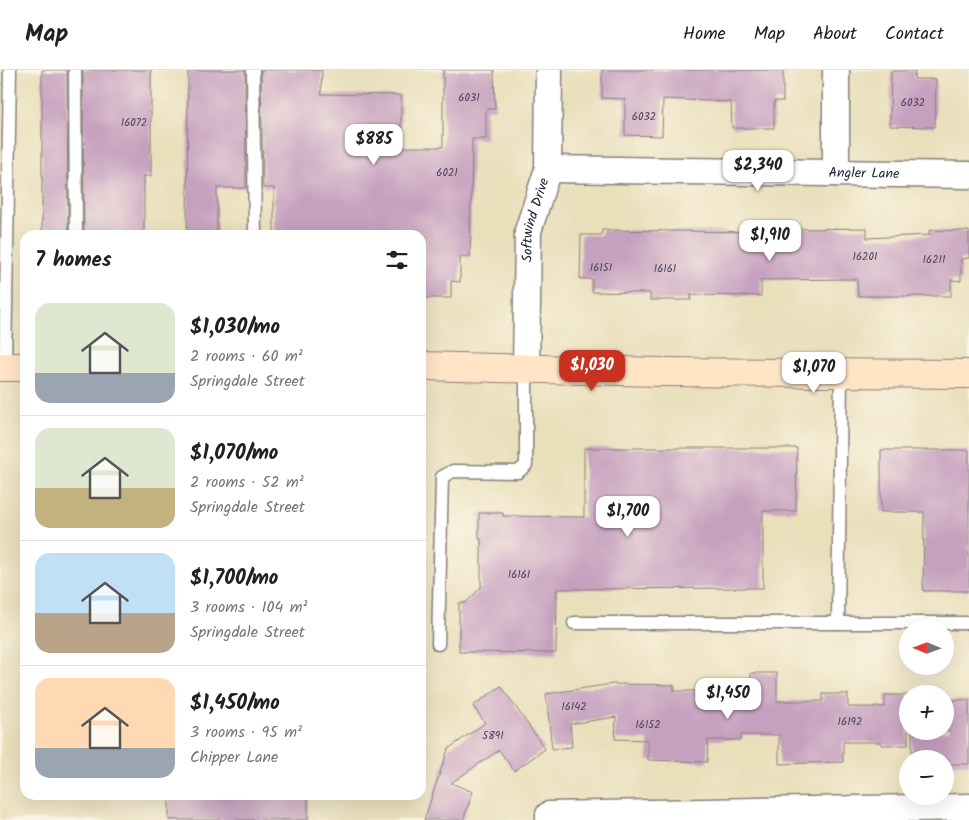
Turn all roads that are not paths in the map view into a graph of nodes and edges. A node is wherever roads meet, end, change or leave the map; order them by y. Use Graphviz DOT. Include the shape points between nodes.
graph roads {
  1 [pos="10,70"];
  2 [pos="75,70"];
  3 [pos="254,70"];
  4 [pos="549,70"];
  5 [pos="836,70"];
  6 [pos="548,169"];
  7 [pos="836,173"];
  8 [pos="969,175"];
  9 [pos="76,230"];
  10 [pos="255,230"];
  11 [pos="426,366"];
  12 [pos="10,367"];
  13 [pos="526,370"];
  14 [pos="840,373"];
  15 [pos="969,374"];
  16 [pos="574,623"];
  17 [pos="838,623"];
  18 [pos="969,623"];
  19 [pos="438,644"];
  20 [pos="969,807"];
  21 [pos="549,818"];
  1 -- 12 [label="lane"];
  2 -- 9 [label="lane"];
  3 -- 10 [label="lane"];
  4 -- 6 [label="street, Softwind Drive"];
  5 -- 7 [label="street"];
  6 -- 7 [label="street, Angler Lane"];
  6 -- 13 [label="street, Softwind Drive" via="528,231"];
  7 -- 8 [label="street, Angler Lane"];
  11 -- 13 [label="main road"];
  13 -- 14 [label="main road"];
  13 -- 19 [label="lane" via="526,466 518,472 453,471 442,477"];
  14 -- 15 [label="main road"];
  14 -- 17 [label="lane"];
  16 -- 17 [label="lane"];
  17 -- 18 [label="lane"];
  20 -- 21 [label="street"];
}
